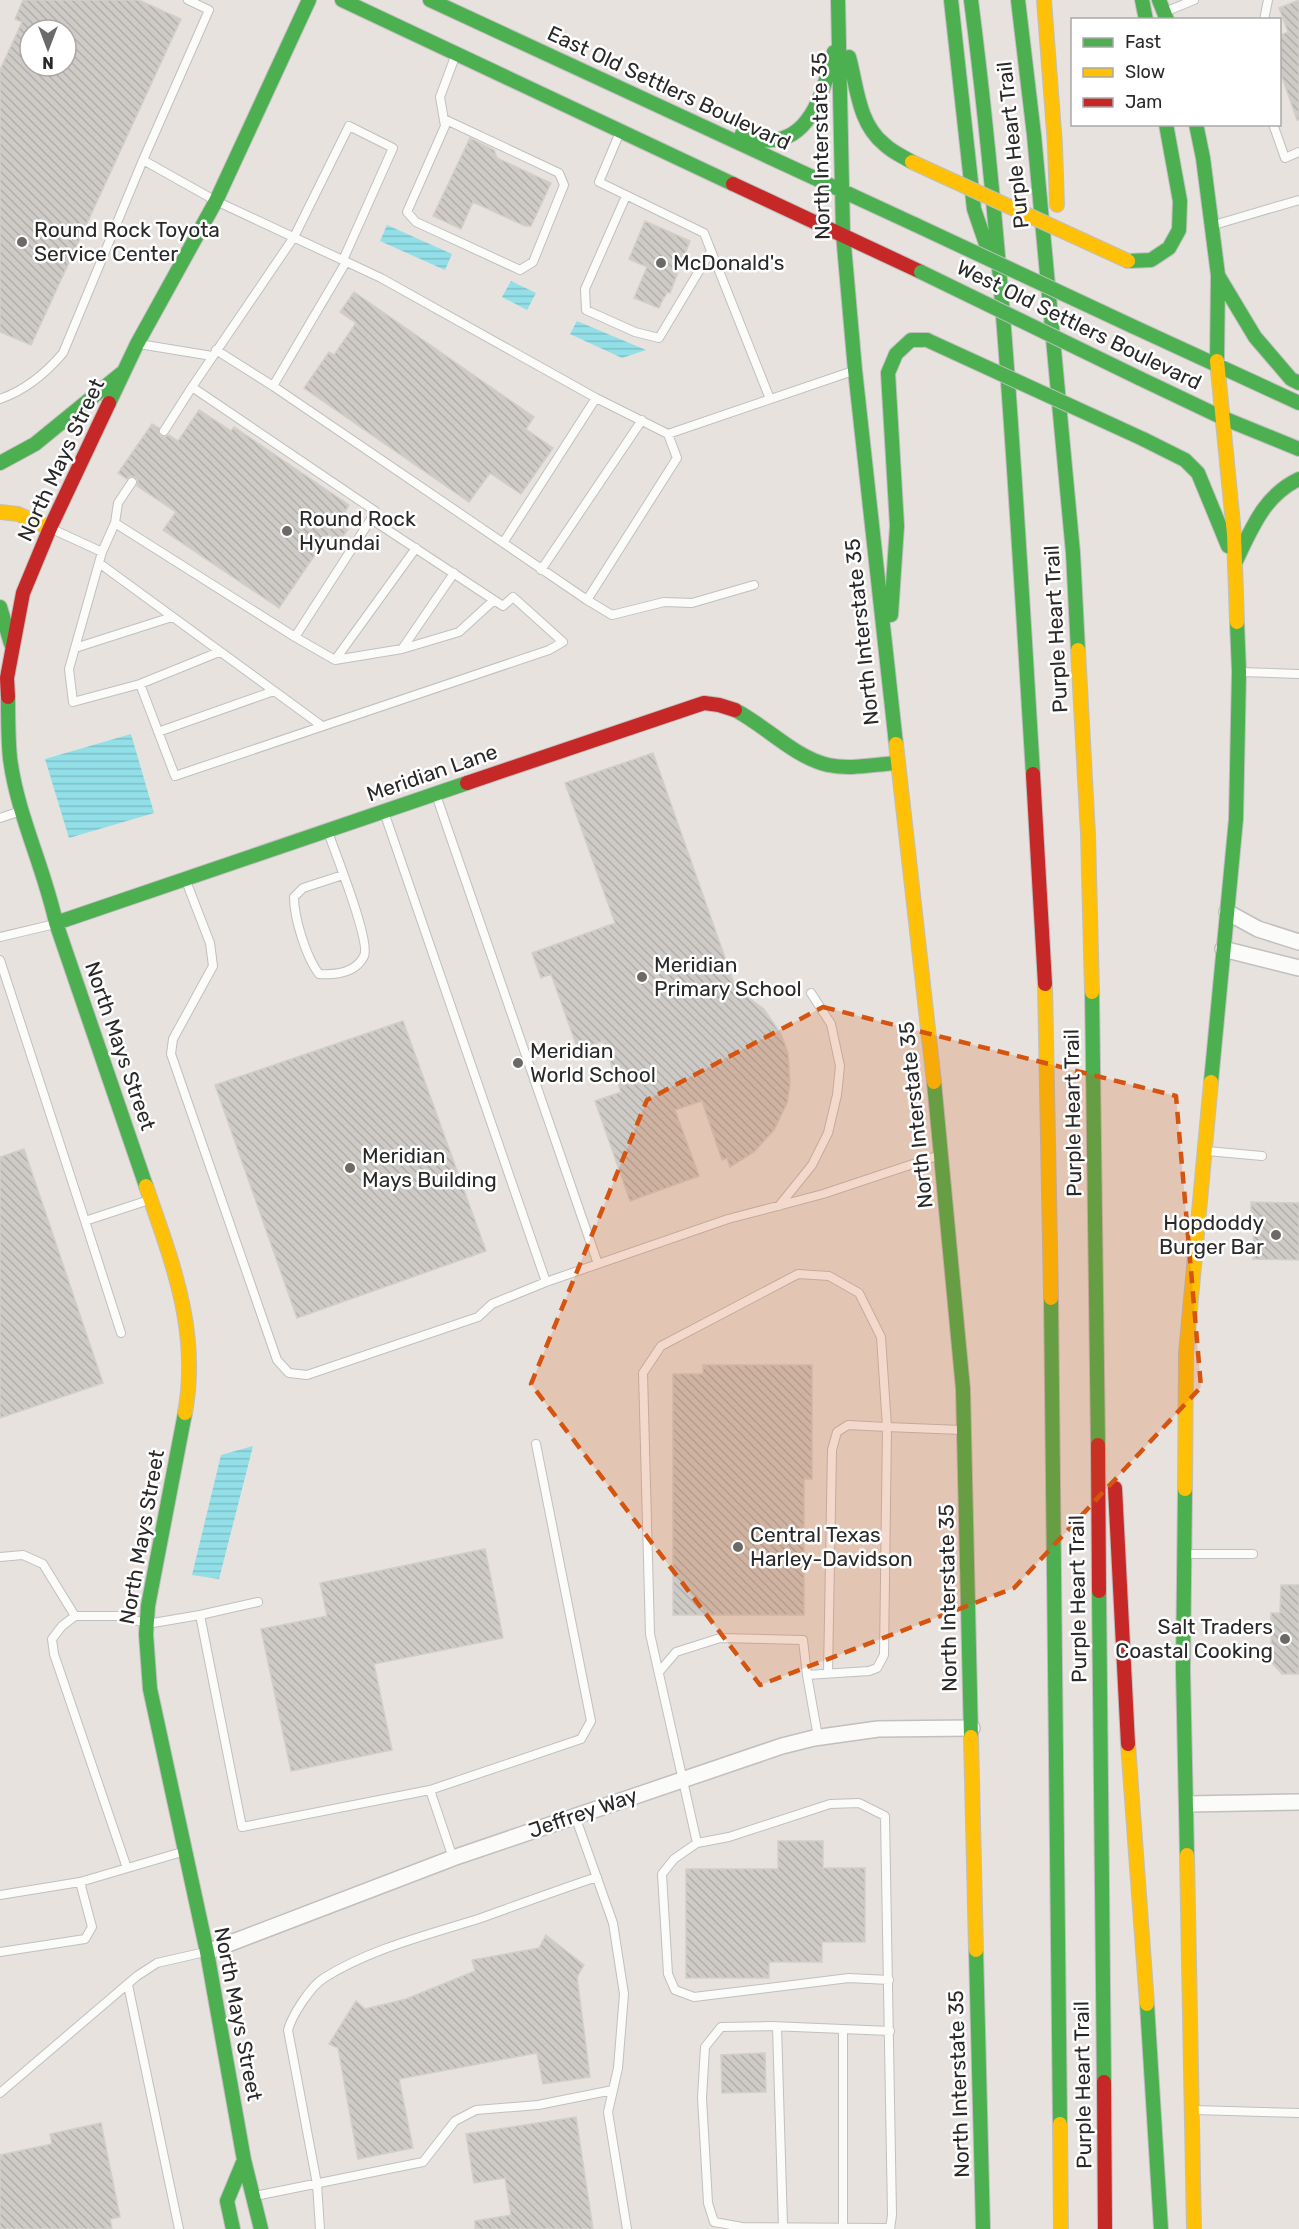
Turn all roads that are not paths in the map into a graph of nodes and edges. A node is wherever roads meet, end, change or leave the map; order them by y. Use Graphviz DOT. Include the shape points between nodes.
graph roads {
  1 [pos="188,0"];
  2 [pos="309,0"];
  3 [pos="342,0"];
  4 [pos="430,0"];
  5 [pos="838,0"];
  6 [pos="951,0"];
  7 [pos="971,0"];
  8 [pos="1018,0"];
  9 [pos="1044,0"];
  10 [pos="1142,0"];
  11 [pos="1194,0"];
  12 [pos="1268,0"];
  13 [pos="1164,11"];
  14 [pos="1146,18"];
  15 [pos="1264,18"];
  16 [pos="840,31"];
  17 [pos="456,52"];
  18 [pos="658,106"];
  19 [pos="444,119"];
  20 [pos="1166,126"];
  21 [pos="1196,126"];
  22 [pos="1274,126"];
  23 [pos="620,132"];
  24 [pos="1299,152"];
  25 [pos="143,160"];
  26 [pos="842,191"];
  27 [pos="626,196"];
  28 [pos="1299,200"];
  29 [pos="216,201"];
  30 [pos="1213,225"];
  31 [pos="843,234"];
  32 [pos="294,237"];
  33 [pos="711,251"];
  34 [pos="345,261"];
  35 [pos="1218,275"];
  36 [pos="1002,290"];
  37 [pos="137,344"];
  38 [pos="214,353"];
  39 [pos="1217,365"];
  40 [pos="127,368"];
  41 [pos="855,370"];
  42 [pos="1299,383"];
  43 [pos="273,386"];
  44 [pos="192,387"];
  45 [pos="596,398"];
  46 [pos="0,399"];
  47 [pos="770,399"];
  48 [pos="1299,403"];
  49 [pos="1223,418"];
  50 [pos="642,420"];
  51 [pos="164,431"];
  52 [pos="668,434"];
  53 [pos="1299,449"];
  54 [pos="0,463"];
  55 [pos="1299,479"];
  56 [pos="132,482"];
  57 [pos="1067,490"];
  58 [pos="0,512"];
  59 [pos="371,519"];
  60 [pos="115,523"];
  61 [pos="50,528"];
  62 [pos="503,543"];
  63 [pos="416,548"];
  64 [pos="102,552"];
  65 [pos="99,563"];
  66 [pos="1235,563"];
  67 [pos="541,570"];
  68 [pos="454,573"];
  69 [pos="754,585"];
  70 [pos="494,600"];
  71 [pos="587,600"];
  72 [pos="0,607"];
  73 [pos="172,617"];
  74 [pos="295,637"];
  75 [pos="12,648"];
  76 [pos="75,648"];
  77 [pos="402,649"];
  78 [pos="219,652"];
  79 [pos="335,660"];
  80 [pos="888,669"];
  81 [pos="1239,672"];
  82 [pos="1299,674"];
  83 [pos="140,684"];
  84 [pos="274,691"];
  85 [pos="321,726"];
  86 [pos="158,732"];
  87 [pos="898,763"];
  88 [pos="868,765"];
  89 [pos="902,793"];
  90 [pos="436,794"];
  91 [pos="22,811"];
  92 [pos="384,812"];
  93 [pos="0,818"];
  94 [pos="328,831"];
  95 [pos="343,875"];
  96 [pos="186,879"];
  97 [pos="49,890"];
  98 [pos="96,911"];
  99 [pos="1227,912"];
  100 [pos="57,923"];
  101 [pos="0,937"];
  102 [pos="1299,942"];
  103 [pos="1223,949"];
  104 [pos="68,956"];
  105 [pos="0,960"];
  106 [pos="1299,968"];
  107 [pos="811,993"];
  108 [pos="1206,1151"];
  109 [pos="942,1155"];
  110 [pos="1262,1156"];
  111 [pos="1095,1175"];
  112 [pos="150,1200"];
  113 [pos="779,1206"];
  114 [pos="86,1221"];
  115 [pos="598,1264"];
  116 [pos="546,1282"];
  117 [pos="121,1333"];
  118 [pos="1112,1414"];
  119 [pos="887,1427"];
  120 [pos="966,1430"];
  121 [pos="536,1444"];
  122 [pos="1115,1479"];
  123 [pos="1183,1554"];
  124 [pos="1253,1554"];
  125 [pos="0,1557"];
  126 [pos="258,1602"];
  127 [pos="200,1615"];
  128 [pos="75,1616"];
  129 [pos="147,1624"];
  130 [pos="659,1672"];
  131 [pos="828,1673"];
  132 [pos="807,1675"];
  133 [pos="972,1728"];
  134 [pos="818,1737"];
  135 [pos="683,1780"];
  136 [pos="430,1790"];
  137 [pos="1299,1802"];
  138 [pos="1187,1804"];
  139 [pos="575,1816"];
  140 [pos="697,1843"];
  141 [pos="184,1852"];
  142 [pos="453,1858"];
  143 [pos="127,1868"];
  144 [pos="597,1877"];
  145 [pos="80,1882"];
  146 [pos="0,1895"];
  147 [pos="0,1952"];
  148 [pos="207,1952"];
  149 [pos="889,1980"];
  150 [pos="128,1985"];
  151 [pos="777,2027"];
  152 [pos="843,2030"];
  153 [pos="890,2031"];
  154 [pos="613,2090"];
  155 [pos="0,2093"];
  156 [pos="1192,2110"];
  157 [pos="1299,2114"];
  158 [pos="244,2160"];
  159 [pos="317,2184"];
  160 [pos="254,2196"];
  161 [pos="783,2226"];
  162 [pos="843,2227"];
  163 [pos="179,2229"];
  164 [pos="233,2229"];
  165 [pos="261,2229"];
  166 [pos="320,2229"];
  167 [pos="627,2229"];
  168 [pos="890,2229"];
  169 [pos="983,2229"];
  170 [pos="1061,2229"];
  171 [pos="1106,2229"];
  172 [pos="1161,2229"];
  173 [pos="1194,2229"];
  1 -- 25 [label="lane" via="209,10"];
  2 -- 29 [label="main road, North Mays Street"];
  3 -- 17 [label="main road"];
  4 -- 18 [label="main road, East Old Settlers Boulevard"];
  5 -- 16 [label="main road, North Interstate 35"];
  6 -- 36 [label="main road" via="974,209"];
  7 -- 36 [label="main road, Purple Heart Trail"];
  8 -- 57 [label="main road, Purple Heart Trail"];
  9 -- 57 [label="main road" via="1055,146"];
  10 -- 14 [label="main road"];
  11 -- 13 [label="lane"];
  12 -- 15 [label="lane"];
  16 -- 18 [label="main road" via="819,104 797,133 780,141 758,141 714,122"];
  16 -- 20 [label="main road, bridge" via="864,117 878,140 912,162 1128,261 1151,260 1169,248 1179,230 1180,201"];
  16 -- 26 [label="main road, North Interstate 35"];
  17 -- 19 [label="lane" via="440,97"];
  17 -- 23 [label="main road"];
  18 -- 26 [label="main road, East Old Settlers Boulevard"];
  19 -- 19 [label="lane" via="445,126 407,212 416,222 520,270 533,262 564,185 559,173"];
  21 -- 30 [label="main road"];
  22 -- 24 [label="lane" via="1285,158"];
  23 -- 27 [label="lane" via="599,183"];
  23 -- 31 [label="main road"];
  25 -- 29 [label="lane"];
  25 -- 46 [label="lane" via="63,353 30,384"];
  26 -- 31 [label="main road, North Interstate 35"];
  26 -- 39 [label="main road, East Old Settlers Boulevard, bridge"];
  27 -- 33 [label="lane" via="704,233"];
  27 -- 33 [label="lane" via="585,290 586,310 659,338"];
  28 -- 30 [label="lane"];
  29 -- 32 [label="lane"];
  29 -- 37 [label="main road, North Mays Street"];
  30 -- 35 [label="main road"];
  31 -- 41 [label="main road, North Interstate 35"];
  31 -- 49 [label="main road, West Old Settlers Boulevard, bridge"];
  32 -- 34 [label="lane"];
  32 -- 34 [label="lane" via="350,126 393,148"];
  32 -- 38 [label="lane"];
  33 -- 47 [label="lane"];
  34 -- 43 [label="lane"];
  34 -- 45 [label="lane"];
  35 -- 39 [label="main road"];
  35 -- 42 [label="main road" via="1255,337 1291,379"];
  36 -- 170 [label="main road, Purple Heart Trail" via="1044,942"];
  37 -- 38 [label="lane"];
  37 -- 40 [label="main road, North Mays Street"];
  38 -- 43 [label="lane"];
  38 -- 44 [label="lane"];
  39 -- 48 [label="main road, East Old Settlers Boulevard"];
  39 -- 49 [label="main road"];
  40 -- 54 [label="main road" via="35,444"];
  40 -- 61 [label="main road, North Mays Street"];
  41 -- 47 [label="lane"];
  41 -- 80 [label="main road, North Interstate 35"];
  43 -- 62 [label="lane"];
  44 -- 51 [label="lane"];
  44 -- 59 [label="lane" via="375,512"];
  45 -- 50 [label="lane"];
  45 -- 62 [label="lane"];
  47 -- 52 [label="lane"];
  49 -- 53 [label="main road, West Old Settlers Boulevard"];
  49 -- 66 [label="main road"];
  50 -- 52 [label="lane"];
  50 -- 67 [label="lane"];
  52 -- 71 [label="lane" via="677,458"];
  55 -- 66 [label="main road" via="1279,490 1260,513"];
  56 -- 60 [label="lane" via="118,503"];
  57 -- 111 [label="main road, Purple Heart Trail" via="1087,823"];
  58 -- 61 [label="main road" via="18,514"];
  59 -- 63 [label="lane"];
  59 -- 74 [label="lane"];
  60 -- 64 [label="lane"];
  60 -- 74 [label="lane"];
  61 -- 64 [label="lane"];
  61 -- 75 [label="main road, North Mays Street" via="23,593"];
  62 -- 67 [label="lane"];
  63 -- 68 [label="lane"];
  63 -- 79 [label="lane"];
  64 -- 65 [label="lane"];
  65 -- 73 [label="lane"];
  65 -- 76 [label="lane"];
  66 -- 80 [label="main road, bridge" via="1198,473 1185,460 927,340 911,340 896,354 888,373 897,526"];
  66 -- 81 [label="main road"];
  67 -- 71 [label="lane"];
  68 -- 70 [label="lane"];
  68 -- 77 [label="lane"];
  69 -- 71 [label="lane" via="692,603 664,602 612,615"];
  70 -- 77 [label="lane" via="459,632"];
  70 -- 85 [label="lane" via="503,606 513,597 563,642"];
  72 -- 75 [label="main road"];
  73 -- 76 [label="lane"];
  73 -- 78 [label="lane"];
  74 -- 79 [label="lane"];
  75 -- 91 [label="main road, North Mays Street" via="7,678 10,758"];
  76 -- 83 [label="lane" via="69,669 73,702"];
  77 -- 79 [label="lane"];
  78 -- 83 [label="lane"];
  78 -- 84 [label="lane"];
  80 -- 87 [label="main road, North Interstate 35"];
  81 -- 82 [label="lane"];
  81 -- 99 [label="main road" via="1236,819"];
  83 -- 86 [label="lane"];
  84 -- 85 [label="lane"];
  84 -- 86 [label="lane"];
  85 -- 86 [label="lane" via="175,776"];
  87 -- 88 [label="main road, Meridian Lane"];
  87 -- 89 [label="main road, North Interstate 35"];
  88 -- 89 [label="main road" via="887,774"];
  88 -- 90 [label="main road, Meridian Lane" via="843,767 820,763 725,704 704,703"];
  89 -- 109 [label="main road, North Interstate 35"];
  90 -- 92 [label="main road, Meridian Lane"];
  90 -- 115 [label="lane"];
  91 -- 93 [label="lane"];
  91 -- 97 [label="main road, North Mays Street"];
  92 -- 94 [label="main road, Meridian Lane"];
  92 -- 116 [label="lane"];
  94 -- 95 [label="lane"];
  94 -- 96 [label="main road, Meridian Lane"];
  95 -- 95 [label="lane" via="365,939 365,955 355,968 333,975 320,974 312,964 294,897 303,888"];
  96 -- 98 [label="main road, Meridian Lane"];
  96 -- 116 [label="lane" via="210,943 213,966 173,1039 171,1054 277,1360 289,1373 307,1376 478,1317 492,1304"];
  97 -- 98 [label="main road" via="69,903"];
  97 -- 100 [label="main road, North Mays Street"];
  98 -- 100 [label="main road, Meridian Lane"];
  98 -- 104 [label="main road" via="75,934"];
  99 -- 102 [label="street" via="1258,929"];
  99 -- 103 [label="main road"];
  100 -- 101 [label="lane, Meridian Lane"];
  100 -- 104 [label="main road, North Mays Street"];
  103 -- 106 [label="street"];
  103 -- 108 [label="main road"];
  104 -- 112 [label="main road, North Mays Street"];
  105 -- 114 [label="lane"];
  107 -- 113 [label="lane" via="831,1024 840,1066 837,1095 828,1133 812,1165"];
  108 -- 110 [label="lane"];
  108 -- 123 [label="main road" via="1186,1353"];
  109 -- 113 [label="lane"];
  109 -- 120 [label="main road, North Interstate 35"];
  111 -- 118 [label="main road"];
  111 -- 171 [label="main road, Purple Heart Trail"];
  112 -- 114 [label="lane"];
  112 -- 129 [label="main road, North Mays Street" via="186,1309 191,1367"];
  113 -- 115 [label="lane" via="728,1219"];
  114 -- 117 [label="lane"];
  115 -- 116 [label="lane"];
  119 -- 120 [label="lane"];
  119 -- 130 [label="lane" via="881,1337 859,1293 829,1276 798,1274 662,1346 643,1373 650,1634"];
  119 -- 131 [label="lane" via="884,1655 878,1668 869,1671"];
  119 -- 131 [label="lane" via="848,1425 837,1432 832,1450"];
  120 -- 133 [label="main road, North Interstate 35"];
  121 -- 136 [label="lane" via="591,1721 581,1739"];
  122 -- 172 [label="main road" via="1129,1771"];
  123 -- 124 [label="lane"];
  123 -- 138 [label="main road"];
  125 -- 128 [label="lane" via="23,1555 43,1564"];
  126 -- 127 [label="lane"];
  127 -- 129 [label="lane"];
  127 -- 136 [label="lane" via="242,1827"];
  128 -- 129 [label="lane" via="123,1616"];
  128 -- 143 [label="lane" via="52,1639 54,1654"];
  129 -- 141 [label="main road, North Mays Street" via="150,1689"];
  130 -- 132 [label="lane" via="676,1652 732,1638 803,1640"];
  130 -- 135 [label="lane"];
  131 -- 132 [label="lane"];
  132 -- 134 [label="lane"];
  133 -- 134 [label="street, Jeffrey Way" via="878,1729"];
  133 -- 169 [label="main road, North Interstate 35"];
  134 -- 135 [label="street, Jeffrey Way"];
  135 -- 139 [label="street, Jeffrey Way"];
  135 -- 140 [label="lane"];
  136 -- 142 [label="lane"];
  137 -- 138 [label="street"];
  138 -- 156 [label="main road"];
  139 -- 142 [label="street, Jeffrey Way"];
  139 -- 144 [label="lane"];
  140 -- 149 [label="lane" via="729,1837 830,1804 859,1803 885,1816"];
  140 -- 149 [label="lane" via="674,1859 663,1874 668,1974 675,1990 694,1997 849,1978"];
  141 -- 143 [label="lane"];
  141 -- 148 [label="main road, North Mays Street"];
  142 -- 148 [label="street, Jeffrey Way"];
  143 -- 145 [label="lane"];
  144 -- 154 [label="lane" via="614,1923 624,1994"];
  144 -- 159 [label="lane" via="422,1935 321,1979 291,2018 288,2030"];
  145 -- 146 [label="lane"];
  145 -- 147 [label="lane" via="92,1927 85,1939"];
  148 -- 150 [label="lane" via="157,1963"];
  148 -- 158 [label="main road, North Mays Street"];
  149 -- 153 [label="lane"];
  150 -- 155 [label="lane"];
  150 -- 163 [label="lane"];
  151 -- 152 [label="lane"];
  151 -- 161 [label="lane"];
  151 -- 161 [label="lane" via="721,2027 705,2047 702,2098 708,2203 714,2222 742,2227"];
  152 -- 153 [label="lane"];
  152 -- 162 [label="lane"];
  153 -- 168 [label="lane"];
  154 -- 159 [label="lane" via="538,2105 476,2110 455,2121 423,2162"];
  154 -- 167 [label="lane" via="608,2112"];
  156 -- 157 [label="lane"];
  156 -- 173 [label="main road"];
  158 -- 160 [label="main road, North Mays Street"];
  158 -- 164 [label="main road" via="227,2201"];
  159 -- 160 [label="lane"];
  159 -- 166 [label="lane"];
  160 -- 165 [label="main road, North Mays Street"];
  161 -- 162 [label="lane"];
  162 -- 168 [label="lane"];
}
